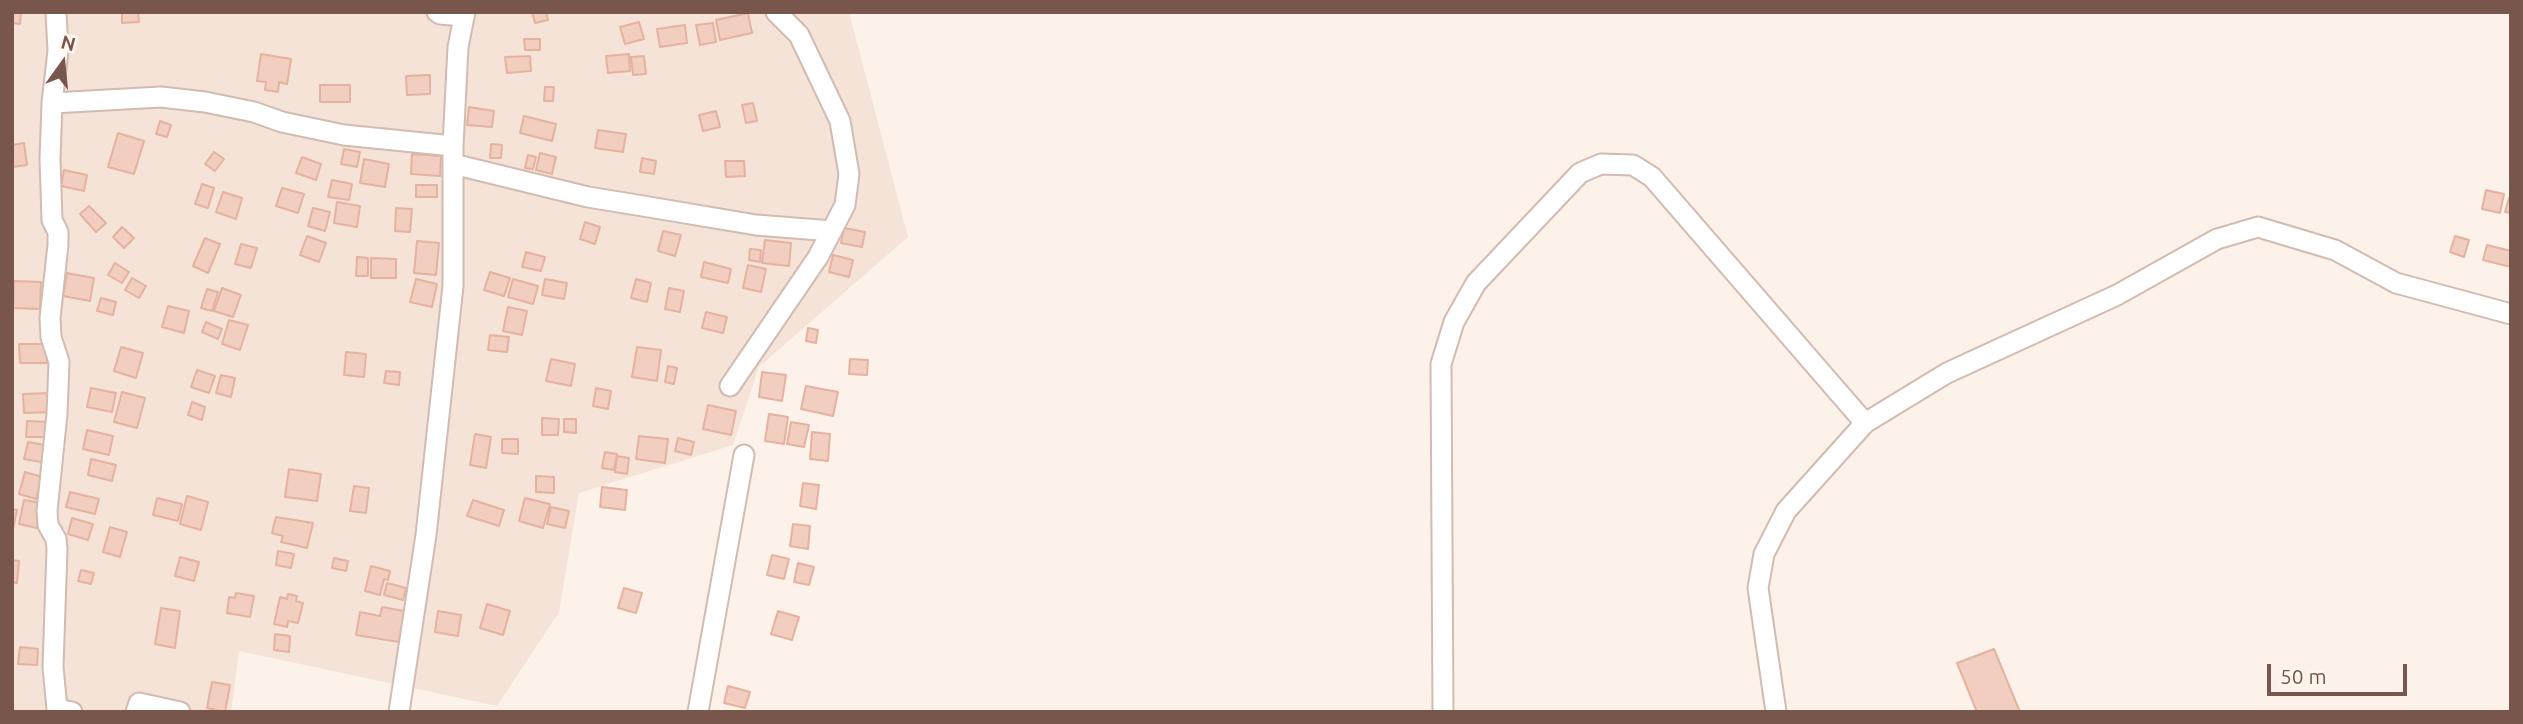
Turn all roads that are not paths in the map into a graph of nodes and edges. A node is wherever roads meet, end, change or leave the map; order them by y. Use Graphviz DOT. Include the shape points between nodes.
graph roads {
  1 [pos="55,12"];
  2 [pos="438,12"];
  3 [pos="776,12"];
  4 [pos="464,14"];
  5 [pos="52,103"];
  6 [pos="453,155"];
  7 [pos="832,231"];
  8 [pos="2511,314"];
  9 [pos="730,386"];
  10 [pos="1865,423"];
  11 [pos="744,455"];
  12 [pos="72,712"];
  13 [pos="136,712"];
  14 [pos="180,712"];
  15 [pos="399,712"];
  16 [pos="698,712"];
  17 [pos="1443,712"];
  18 [pos="1776,712"];
  1 -- 5 [label="street" via="58,51"];
  2 -- 4 [label="street"];
  3 -- 7 [label="street" via="799,35 839,121 849,174 845,205"];
  4 -- 6 [label="street"];
  5 -- 6 [label="street" via="161,97 205,102"];
  5 -- 12 [label="street" via="52,220 58,245 50,318 60,362 47,511 57,549 52,667 57,709"];
  6 -- 7 [label="street" via="588,197 756,225"];
  6 -- 15 [label="street" via="453,286 426,535"];
  7 -- 9 [label="street"];
  8 -- 10 [label="street" via="2396,283 2335,250 2258,227 2217,239 2117,295 1947,373"];
  10 -- 17 [label="street" via="1652,177 1633,165 1601,164 1580,173 1476,283 1454,321 1441,364"];
  10 -- 18 [label="street" via="1786,511 1764,554 1758,588"];
  11 -- 16 [label="street"];
  13 -- 14 [label="street" via="139,703"];
}
